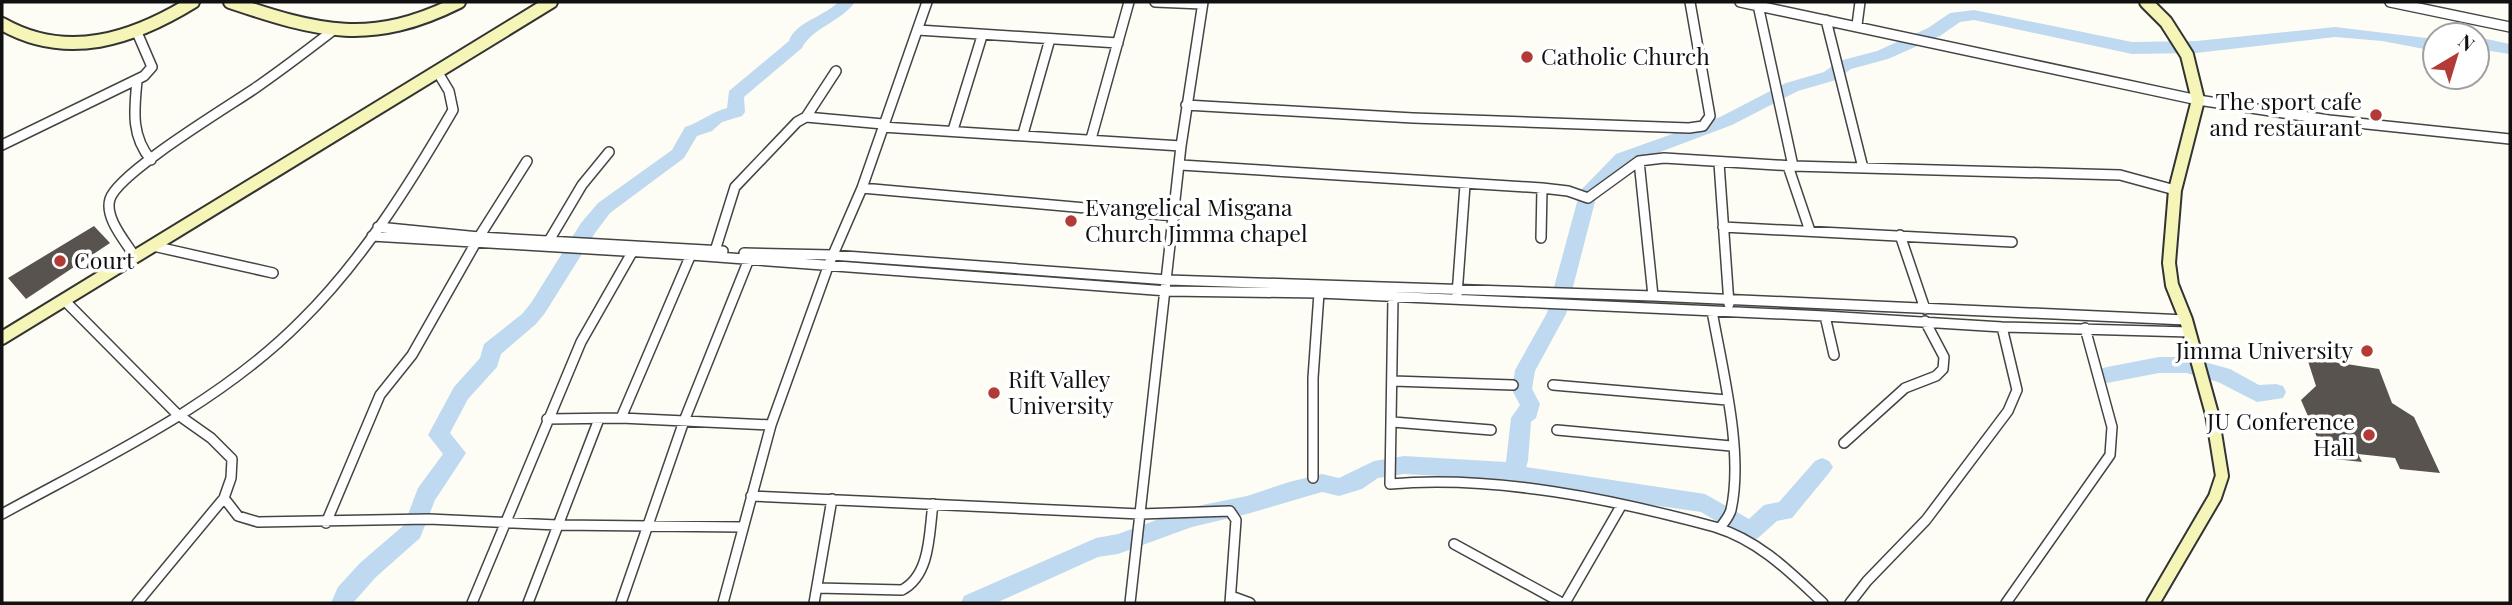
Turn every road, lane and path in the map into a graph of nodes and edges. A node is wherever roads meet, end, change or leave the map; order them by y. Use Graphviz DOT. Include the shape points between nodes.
graph roads {
  1 [pos="193,2"];
  2 [pos="230,2"];
  3 [pos="459,2"];
  4 [pos="551,2"];
  5 [pos="927,2"];
  6 [pos="1129,2"];
  7 [pos="1155,2"];
  8 [pos="1690,2"];
  9 [pos="1740,2"];
  10 [pos="1860,2"];
  11 [pos="2146,2"];
  12 [pos="2390,2"];
  13 [pos="1203,3"];
  14 [pos="1758,5"];
  15 [pos="1826,20"];
  16 [pos="2,25"];
  17 [pos="1857,25"];
  18 [pos="2510,27"];
  19 [pos="136,30"];
  20 [pos="918,30"];
  21 [pos="331,32"];
  22 [pos="982,36"];
  23 [pos="1050,39"];
  24 [pos="1118,43"];
  25 [pos="437,71"];
  26 [pos="836,71"];
  27 [pos="137,81"];
  28 [pos="2198,100"];
  29 [pos="1186,105"];
  30 [pos="806,117"];
  31 [pos="883,125"];
  32 [pos="953,130"];
  33 [pos="1023,134"];
  34 [pos="1091,139"];
  35 [pos="2510,139"];
  36 [pos="2,145"];
  37 [pos="1181,146"];
  38 [pos="609,152"];
  39 [pos="151,160"];
  40 [pos="527,161"];
  41 [pos="1639,161"];
  42 [pos="1719,163"];
  43 [pos="1181,165"];
  44 [pos="1790,166"];
  45 [pos="1863,168"];
  46 [pos="1465,185"];
  47 [pos="862,188"];
  48 [pos="1542,188"];
  49 [pos="2175,190"];
  50 [pos="1175,216"];
  51 [pos="378,227"];
  52 [pos="1723,227"];
  53 [pos="1810,231"];
  54 [pos="372,236"];
  55 [pos="1900,236"];
  56 [pos="1541,238"];
  57 [pos="550,239"];
  58 [pos="477,240"];
  59 [pos="2012,242"];
  60 [pos="153,246"];
  61 [pos="634,248"];
  62 [pos="692,251"];
  63 [pos="714,253"];
  64 [pos="750,256"];
  65 [pos="135,257"];
  66 [pos="830,260"];
  67 [pos="274,273"];
  68 [pos="1168,279"];
  69 [pos="1457,289"];
  70 [pos="1167,291"];
  71 [pos="1319,293"];
  72 [pos="1653,296"];
  73 [pos="1393,297"];
  74 [pos="1457,300"];
  75 [pos="65,301"];
  76 [pos="1728,301"];
  77 [pos="1925,309"];
  78 [pos="1712,311"];
  79 [pos="1731,312"];
  80 [pos="1825,316"];
  81 [pos="2186,320"];
  82 [pos="1925,321"];
  83 [pos="2002,327"];
  84 [pos="2085,328"];
  85 [pos="2190,334"];
  86 [pos="2,338"];
  87 [pos="1835,355"];
  88 [pos="1393,381"];
  89 [pos="1513,385"];
  90 [pos="1553,385"];
  91 [pos="1727,400"];
  92 [pos="177,414"];
  93 [pos="621,418"];
  94 [pos="547,419"];
  95 [pos="599,419"];
  96 [pos="684,421"];
  97 [pos="1393,422"];
  98 [pos="771,425"];
  99 [pos="1491,430"];
  100 [pos="1557,430"];
  101 [pos="1844,443"];
  102 [pos="1731,446"];
  103 [pos="1314,478"];
  104 [pos="751,496"];
  105 [pos="223,498"];
  106 [pos="832,499"];
  107 [pos="933,504"];
  108 [pos="1621,506"];
  109 [pos="2,514"];
  110 [pos="1140,514"];
  111 [pos="326,523"];
  112 [pos="503,523"];
  113 [pos="556,525"];
  114 [pos="646,527"];
  115 [pos="743,527"];
  116 [pos="1720,528"];
  117 [pos="1454,544"];
  118 [pos="817,588"];
  119 [pos="1231,600"];
  120 [pos="137,603"];
  121 [pos="472,603"];
  122 [pos="528,603"];
  123 [pos="621,603"];
  124 [pos="723,603"];
  125 [pos="814,603"];
  126 [pos="1130,603"];
  127 [pos="1250,603"];
  128 [pos="1563,603"];
  129 [pos="1823,603"];
  130 [pos="1850,603"];
  131 [pos="2006,603"];
  132 [pos="2153,603"];
  1 -- 19 [label="street"];
  2 -- 21 [label="street"];
  3 -- 21 [label="street" via="392,28"];
  4 -- 25 [label="street"];
  5 -- 20 [label="street"];
  6 -- 24 [label="street"];
  7 -- 13 [label="street"];
  8 -- 29 [label="street" via="1710,116 1703,126 1413,118"];
  9 -- 14 [label="street"];
  10 -- 17 [label="street"];
  11 -- 28 [label="street" via="2168,24 2187,55"];
  12 -- 18 [label="street"];
  13 -- 29 [label="street"];
  14 -- 15 [label="street"];
  14 -- 44 [label="street"];
  15 -- 17 [label="street"];
  15 -- 45 [label="street"];
  16 -- 19 [label="street" via="28,40 70,43"];
  17 -- 28 [label="street"];
  19 -- 27 [label="street" via="152,67"];
  20 -- 22 [label="street"];
  20 -- 31 [label="street"];
  21 -- 39 [label="street"];
  22 -- 23 [label="street"];
  22 -- 32 [label="street"];
  23 -- 24 [label="street"];
  23 -- 33 [label="street"];
  24 -- 34 [label="street"];
  25 -- 51 [label="street" via="449,91 453,110 422,165"];
  25 -- 60 [label="street"];
  26 -- 30 [label="street"];
  27 -- 36 [label="street"];
  27 -- 39 [label="street" via="133,130"];
  28 -- 35 [label="street" via="2329,120"];
  28 -- 49 [label="street"];
  29 -- 37 [label="street"];
  30 -- 31 [label="street"];
  30 -- 63 [label="street" via="735,187"];
  31 -- 32 [label="street"];
  31 -- 47 [label="street"];
  32 -- 33 [label="street"];
  33 -- 34 [label="street"];
  34 -- 37 [label="street"];
  37 -- 43 [label="street"];
  38 -- 57 [label="street" via="582,185"];
  39 -- 65 [label="street" via="110,198 111,215"];
  40 -- 58 [label="street"];
  41 -- 42 [label="street" via="1673,158"];
  41 -- 48 [label="street" via="1588,198"];
  41 -- 72 [label="street"];
  42 -- 44 [label="street"];
  42 -- 52 [label="street"];
  43 -- 46 [label="street"];
  43 -- 50 [label="street"];
  44 -- 45 [label="street"];
  44 -- 53 [label="street"];
  45 -- 49 [label="street" via="2120,175"];
  46 -- 48 [label="street"];
  46 -- 69 [label="street"];
  47 -- 50 [label="street"];
  47 -- 66 [label="street"];
  48 -- 56 [label="street"];
  49 -- 81 [label="street" via="2169,263"];
  50 -- 68 [label="street"];
  51 -- 54 [label="street"];
  51 -- 58 [label="street"];
  52 -- 53 [label="street"];
  52 -- 76 [label="street"];
  53 -- 55 [label="street"];
  54 -- 58 [label="street"];
  54 -- 92 [label="street" via="295,328"];
  55 -- 59 [label="street"];
  55 -- 77 [label="street"];
  57 -- 58 [label="street"];
  57 -- 61 [label="street"];
  58 -- 61 [label="street"];
  58 -- 111 [label="street" via="412,355 380,396"];
  60 -- 65 [label="street"];
  60 -- 67 [label="street"];
  61 -- 62 [label="street"];
  61 -- 94 [label="street" via="581,342"];
  62 -- 63 [label="street"];
  62 -- 93 [label="street"];
  63 -- 64 [label="street"];
  64 -- 66 [label="street"];
  64 -- 96 [label="street"];
  65 -- 75 [label="street"];
  66 -- 68 [label="street"];
  66 -- 70 [label="street"];
  66 -- 98 [label="street"];
  68 -- 69 [label="street"];
  68 -- 70 [label="street"];
  69 -- 72 [label="street"];
  69 -- 74 [label="street"];
  70 -- 71 [label="street"];
  70 -- 110 [label="street"];
  71 -- 73 [label="street"];
  71 -- 103 [label="street" via="1313,377"];
  72 -- 76 [label="street"];
  73 -- 74 [label="street"];
  73 -- 88 [label="street"];
  74 -- 78 [label="street"];
  75 -- 86 [label="street"];
  75 -- 92 [label="street"];
  76 -- 77 [label="street"];
  76 -- 79 [label="street"];
  77 -- 81 [label="street"];
  78 -- 79 [label="street"];
  78 -- 91 [label="street"];
  79 -- 80 [label="street"];
  80 -- 82 [label="street"];
  80 -- 87 [label="street"];
  81 -- 85 [label="street"];
  82 -- 83 [label="street"];
  82 -- 101 [label="street" via="1944,357 1942,369 1905,388"];
  83 -- 84 [label="street"];
  83 -- 130 [label="street" via="2017,390 2008,411 1926,520"];
  84 -- 85 [label="street"];
  84 -- 131 [label="street" via="2112,427 2110,455"];
  85 -- 132 [label="street" via="2209,402 2222,476"];
  88 -- 89 [label="street"];
  88 -- 97 [label="street"];
  90 -- 91 [label="street"];
  91 -- 102 [label="street"];
  92 -- 105 [label="street" via="232,459 232,478"];
  92 -- 109 [label="street"];
  93 -- 95 [label="street"];
  93 -- 96 [label="street"];
  94 -- 95 [label="street"];
  94 -- 112 [label="street"];
  95 -- 113 [label="street"];
  96 -- 98 [label="street"];
  96 -- 114 [label="street"];
  97 -- 99 [label="street"];
  97 -- 108 [label="street" via="1390,484 1419,480 1487,484"];
  98 -- 104 [label="street"];
  100 -- 102 [label="street"];
  102 -- 116 [label="street" via="1731,512"];
  104 -- 106 [label="street"];
  104 -- 115 [label="street"];
  105 -- 111 [label="street" via="245,519"];
  105 -- 120 [label="street"];
  106 -- 107 [label="street"];
  106 -- 118 [label="street"];
  107 -- 110 [label="street"];
  107 -- 118 [label="street" via="921,573 913,586 902,590"];
  108 -- 116 [label="street"];
  108 -- 128 [label="street"];
  110 -- 119 [label="street" via="1226,510 1236,520"];
  110 -- 126 [label="street"];
  111 -- 112 [label="street" via="429,519"];
  112 -- 113 [label="street"];
  112 -- 121 [label="street"];
  113 -- 114 [label="street"];
  113 -- 122 [label="street"];
  114 -- 115 [label="street"];
  114 -- 123 [label="street"];
  115 -- 124 [label="street"];
  116 -- 129 [label="street" via="1750,541"];
  117 -- 128 [label="street"];
  118 -- 125 [label="street"];
  119 -- 127 [label="street"];
}
